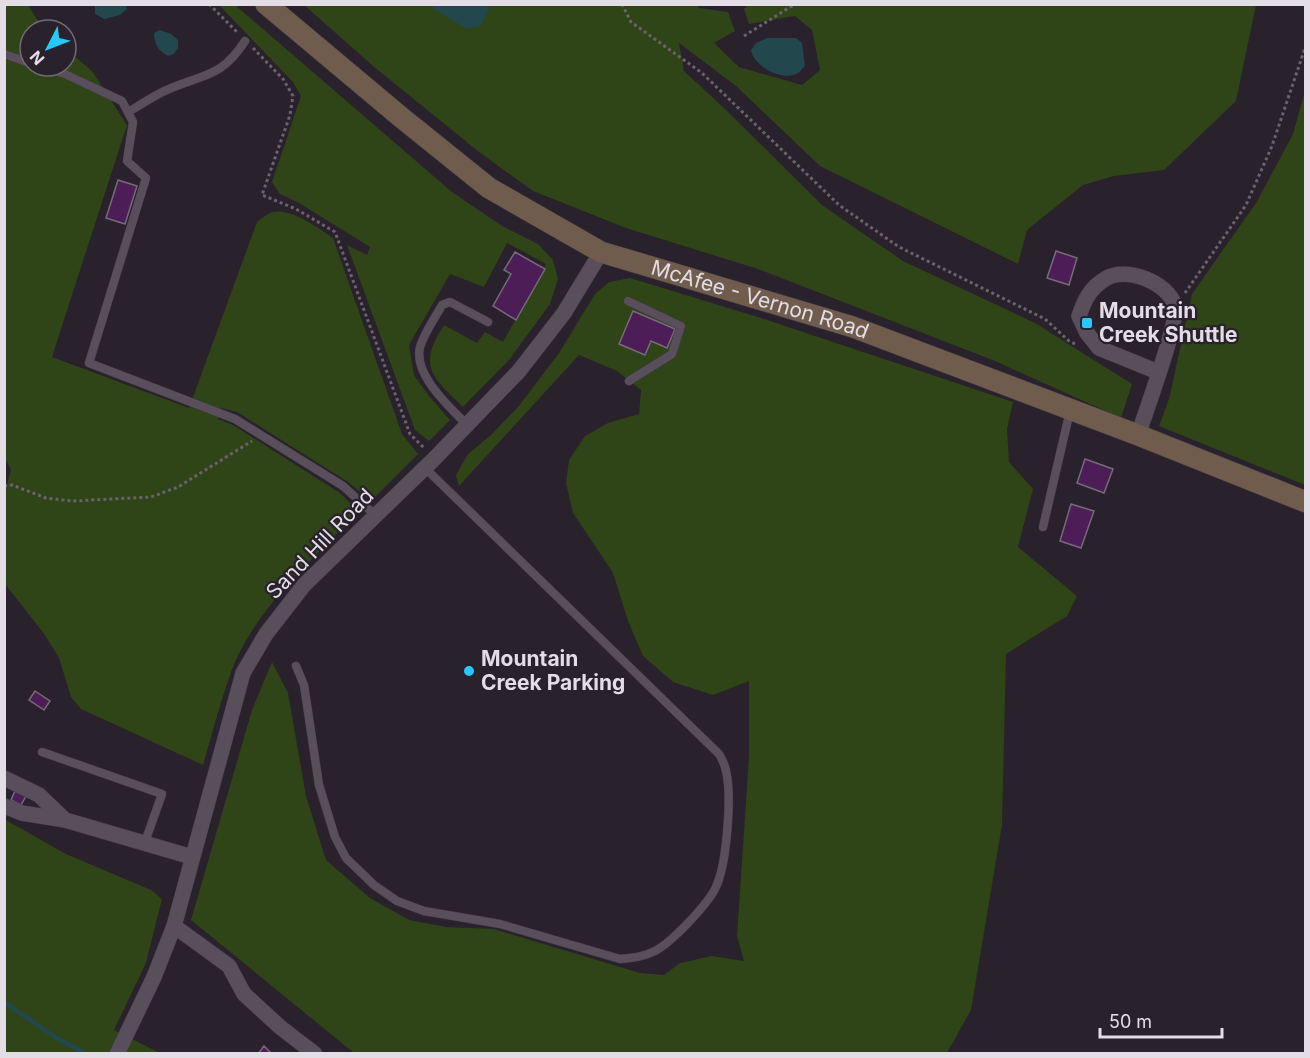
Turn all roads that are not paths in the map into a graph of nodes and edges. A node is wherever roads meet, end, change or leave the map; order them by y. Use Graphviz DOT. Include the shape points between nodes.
graph roads {
  1 [pos="266,4"];
  2 [pos="245,40"];
  3 [pos="73,78"];
  4 [pos="128,112"];
  5 [pos="601,252"];
  6 [pos="628,301"];
  7 [pos="488,322"];
  8 [pos="1158,372"];
  9 [pos="629,381"];
  10 [pos="1070,409"];
  11 [pos="467,425"];
  12 [pos="1138,435"];
  13 [pos="430,463"];
  14 [pos="1305,502"];
  15 [pos="375,515"];
  16 [pos="1043,527"];
  17 [pos="296,666"];
  18 [pos="42,752"];
  19 [pos="4,778"];
  20 [pos="4,806"];
  21 [pos="65,820"];
  22 [pos="145,842"];
  23 [pos="192,857"];
  24 [pos="174,926"];
  25 [pos="117,1053"];
  26 [pos="315,1053"];
  1 -- 5 [label="main road, McAfee - Vernon Road" via="489,188"];
  2 -- 4 [label="lane" via="235,57 213,73 167,90"];
  3 -- 4 [label="lane" via="122,101"];
  4 -- 15 [label="lane" via="133,122 128,161 146,178 89,363 236,419 343,486"];
  5 -- 10 [label="main road, McAfee - Vernon Road" via="853,327"];
  5 -- 11 [label="street, Sand Hill Road" via="564,313 519,371"];
  6 -- 9 [label="lane" via="681,326 672,354"];
  7 -- 11 [label="lane" via="450,302 442,305 420,346 419,360 431,384"];
  8 -- 8 [label="street" via="1173,328 1175,307 1165,291 1147,280 1122,274 1106,278 1085,299 1079,316 1087,333 1099,348"];
  8 -- 12 [label="street"];
  10 -- 12 [label="main road, McAfee - Vernon Road"];
  10 -- 16 [label="lane"];
  11 -- 13 [label="street, Sand Hill Road"];
  12 -- 14 [label="main road, McAfee - Vernon Road"];
  13 -- 15 [label="street, Sand Hill Road"];
  13 -- 17 [label="lane" via="719,754 726,771 728,808 722,868 715,889 692,919 656,950 620,959 500,924 397,901 346,858 335,837 319,785 304,685"];
  15 -- 23 [label="street, Sand Hill Road" via="304,585 266,634 243,673"];
  18 -- 22 [label="lane" via="162,794"];
  19 -- 21 [label="street" via="39,795"];
  20 -- 21 [label="street"];
  21 -- 22 [label="street"];
  22 -- 23 [label="street"];
  23 -- 24 [label="street, Sand Hill Road"];
  24 -- 25 [label="street, Sand Hill Road"];
  24 -- 26 [label="street" via="229,966 244,994"];
}
